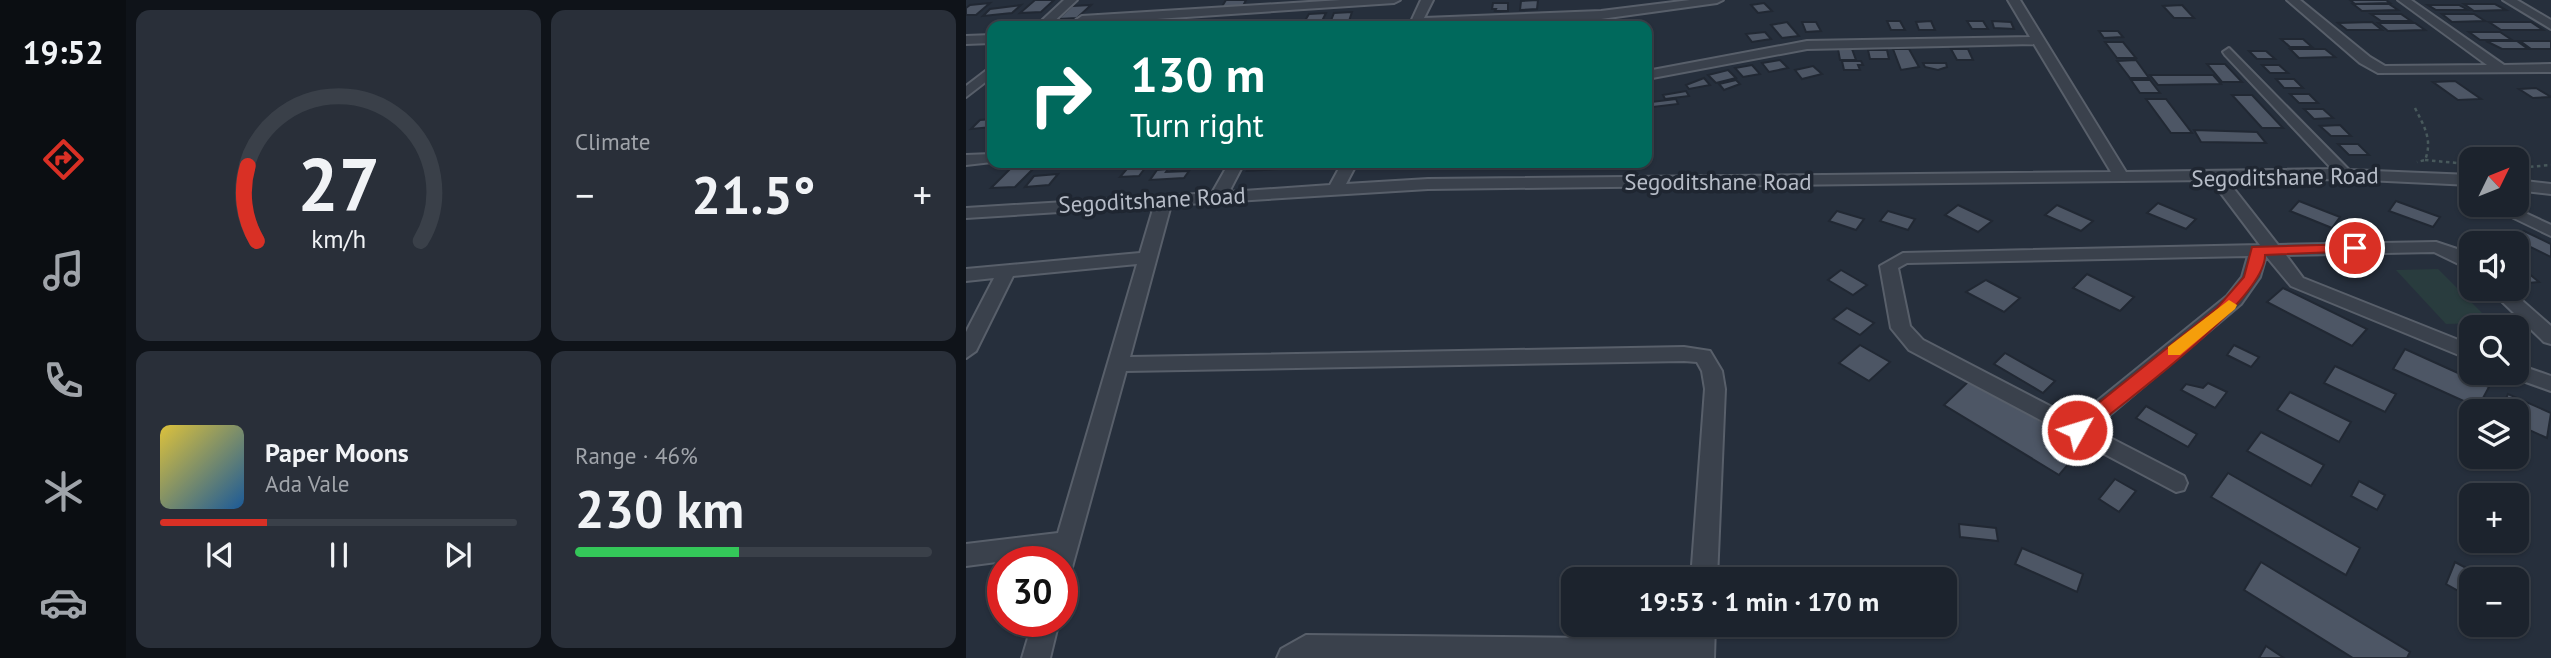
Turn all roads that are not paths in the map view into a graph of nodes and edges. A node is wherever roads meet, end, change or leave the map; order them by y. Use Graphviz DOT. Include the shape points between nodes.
graph roads {
  1 [pos="1071,0"];
  2 [pos="1149,0"];
  3 [pos="1394,0"];
  4 [pos="1427,0"];
  5 [pos="1717,0"];
  6 [pos="2014,0"];
  7 [pos="2293,0"];
  8 [pos="2404,0"];
  9 [pos="2509,0"];
  10 [pos="1132,17"];
  11 [pos="2544,17"];
  12 [pos="1083,20"];
  13 [pos="1048,21"];
  14 [pos="1418,21"];
  15 [pos="1486,21"];
  16 [pos="2551,25"];
  17 [pos="987,39"];
  18 [pos="966,40"];
  19 [pos="2040,40"];
  20 [pos="2229,52"];
  21 [pos="2500,68"];
  22 [pos="2551,68"];
  23 [pos="987,74"];
  24 [pos="1652,74"];
  25 [pos="987,82"];
  26 [pos="977,83"];
  27 [pos="966,93"];
  28 [pos="987,158"];
  29 [pos="966,160"];
  30 [pos="1233,168"];
  31 [pos="1346,168"];
  32 [pos="2345,174"];
  33 [pos="2122,178"];
  34 [pos="2217,178"];
  35 [pos="2459,179"];
  36 [pos="2529,186"];
  37 [pos="1337,187"];
  38 [pos="2551,189"];
  39 [pos="1218,197"];
  40 [pos="1164,200"];
  41 [pos="966,213"];
  42 [pos="2521,217"];
  43 [pos="2551,231"];
  44 [pos="2265,250"];
  45 [pos="2459,256"];
  46 [pos="1148,258"];
  47 [pos="1007,271"];
  48 [pos="966,275"];
  49 [pos="2511,301"];
  50 [pos="2551,337"];
  51 [pos="2459,348"];
  52 [pos="966,351"];
  53 [pos="1119,364"];
  54 [pos="2529,376"];
  55 [pos="2551,384"];
  56 [pos="2077,430"];
  57 [pos="2176,483"];
  58 [pos="1067,546"];
  59 [pos="966,555"];
  60 [pos="987,555"];
  61 [pos="1705,567"];
  62 [pos="1042,637"];
  63 [pos="1701,637"];
  64 [pos="1700,655"];
  65 [pos="1036,658"];
  66 [pos="1291,658"];
  1 -- 13 [label="street"];
  2 -- 10 [label="street"];
  3 -- 10 [label="street"];
  4 -- 14 [label="street"];
  5 -- 15 [label="street" via="1601,16"];
  6 -- 19 [label="street"];
  7 -- 21 [label="street" via="2378,68"];
  8 -- 21 [label="street"];
  9 -- 11 [label="street"];
  10 -- 12 [label="street"];
  11 -- 16 [label="street"];
  17 -- 18 [label="street"];
  19 -- 24 [label="street" via="1807,45"];
  19 -- 33 [label="street"];
  20 -- 32 [label="street"];
  21 -- 22 [label="street"];
  23 -- 26 [label="street"];
  25 -- 26 [label="street"];
  26 -- 27 [label="street"];
  28 -- 29 [label="street"];
  30 -- 39 [label="street"];
  31 -- 37 [label="street"];
  32 -- 34 [label="street, Segoditshane Road"];
  32 -- 35 [label="street, Segoditshane Road"];
  33 -- 34 [label="street, Segoditshane Road"];
  33 -- 37 [label="street, Segoditshane Road"];
  34 -- 44 [label="street"];
  36 -- 38 [label="street"];
  37 -- 39 [label="street, Segoditshane Road"];
  39 -- 40 [label="street, Segoditshane Road"];
  40 -- 41 [label="street, Segoditshane Road"];
  40 -- 46 [label="street"];
  42 -- 43 [label="street"];
  44 -- 45 [label="street" via="2436,247"];
  44 -- 51 [label="street" via="2307,288"];
  44 -- 56 [label="street" via="2251,279 2228,306"];
  44 -- 56 [label="street" via="1903,258 1891,263 1906,337"];
  46 -- 47 [label="street"];
  46 -- 53 [label="street"];
  47 -- 48 [label="street"];
  47 -- 52 [label="street"];
  49 -- 50 [label="street"];
  53 -- 58 [label="street"];
  53 -- 61 [label="street" via="1703,356 1715,389"];
  54 -- 55 [label="street"];
  56 -- 57 [label="street"];
  59 -- 60 [label="street"];
  62 -- 65 [label="street"];
  63 -- 64 [label="street"];
  64 -- 66 [label="street" via="1306,648"];
}
